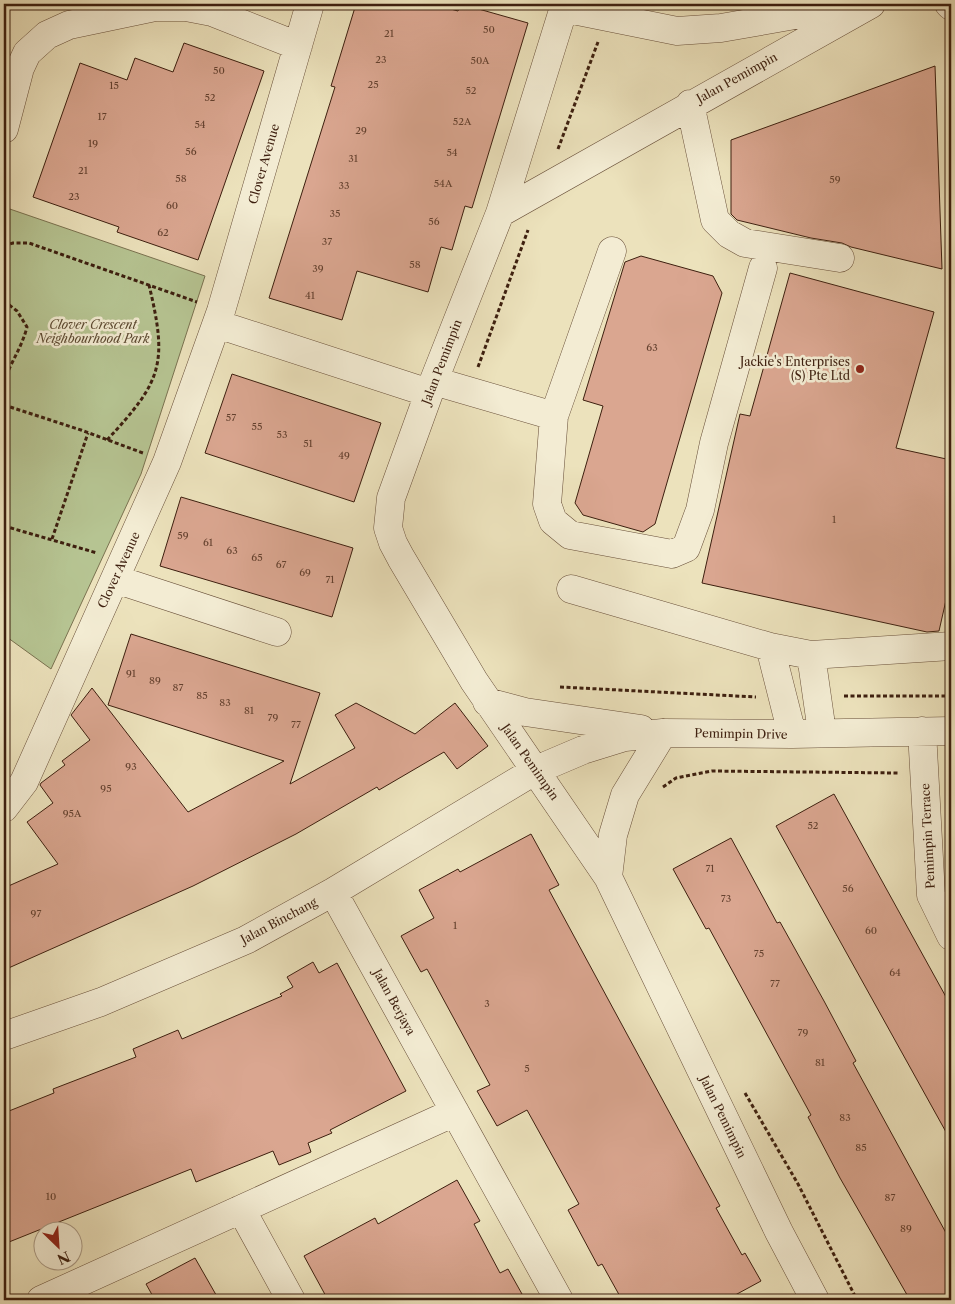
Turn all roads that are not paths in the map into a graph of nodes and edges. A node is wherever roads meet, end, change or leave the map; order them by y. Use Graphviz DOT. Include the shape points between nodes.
graph roads {
  1 [pos="310,4"];
  2 [pos="827,4"];
  3 [pos="871,4"];
  4 [pos="564,6"];
  5 [pos="298,46"];
  6 [pos="690,104"];
  7 [pos="4,130"];
  8 [pos="500,213"];
  9 [pos="612,251"];
  10 [pos="840,258"];
  11 [pos="763,268"];
  12 [pos="219,318"];
  13 [pos="432,387"];
  14 [pos="554,416"];
  15 [pos="119,570"];
  16 [pos="571,589"];
  17 [pos="277,632"];
  18 [pos="951,646"];
  19 [pos="770,647"];
  20 [pos="811,656"];
  21 [pos="488,702"];
  22 [pos="951,731"];
  23 [pos="822,732"];
  24 [pos="922,732"];
  25 [pos="663,733"];
  26 [pos="792,734"];
  27 [pos="536,770"];
  28 [pos="4,808"];
  29 [pos="608,877"];
  30 [pos="333,892"];
  31 [pos="949,928"];
  32 [pos="4,1036"];
  33 [pos="455,1112"];
  34 [pos="241,1209"];
  35 [pos="42,1300"];
  36 [pos="291,1300"];
  37 [pos="559,1300"];
  38 [pos="815,1300"];
  1 -- 5 [label="street, Clover Avenue"];
  2 -- 4 [label="street" via="812,12 721,28 677,31"];
  3 -- 6 [label="street, Jalan Pemimpin"];
  4 -- 8 [label="street, Jalan Pemimpin"];
  5 -- 7 [label="street" via="212,12 186,7 155,7 69,24 47,35 27,53"];
  5 -- 12 [label="street, Clover Avenue"];
  6 -- 8 [label="street, Jalan Pemimpin"];
  6 -- 10 [label="street" via="715,220 729,234 745,243"];
  8 -- 13 [label="street, Jalan Pemimpin"];
  9 -- 14 [label="street"];
  11 -- 14 [label="street" via="714,443 700,510 686,548 672,554 570,535 553,521 547,504"];
  12 -- 13 [label="street"];
  12 -- 15 [label="street, Clover Avenue" via="167,462"];
  13 -- 14 [label="street"];
  13 -- 21 [label="street, Jalan Pemimpin" via="391,498 388,528 401,558"];
  15 -- 17 [label="street"];
  15 -- 28 [label="street, Clover Avenue" via="24,782"];
  16 -- 19 [label="street"];
  18 -- 20 [label="street"];
  19 -- 20 [label="street"];
  19 -- 26 [label="street"];
  20 -- 23 [label="street"];
  21 -- 25 [label="street" via="525,712"];
  21 -- 27 [label="street, Jalan Pemimpin"];
  22 -- 24 [label="street, Pemimpin Drive"];
  23 -- 24 [label="street, Pemimpin Drive"];
  23 -- 26 [label="street, Pemimpin Drive"];
  24 -- 31 [label="street, Pemimpin Terrace" via="931,894"];
  25 -- 26 [label="street, Pemimpin Drive"];
  25 -- 27 [label="street, Pemimpin Drive" via="625,737"];
  25 -- 29 [label="street" via="625,795 613,834"];
  27 -- 29 [label="street, Jalan Pemimpin"];
  27 -- 30 [label="street, Jalan Binchang"];
  29 -- 38 [label="street, Jalan Pemimpin"];
  30 -- 32 [label="street, Jalan Binchang" via="246,940 101,1002"];
  30 -- 33 [label="street, Jalan Berjaya"];
  33 -- 34 [label="street"];
  33 -- 37 [label="street, Jalan Berjaya"];
  34 -- 35 [label="street"];
  34 -- 36 [label="street"];
}
